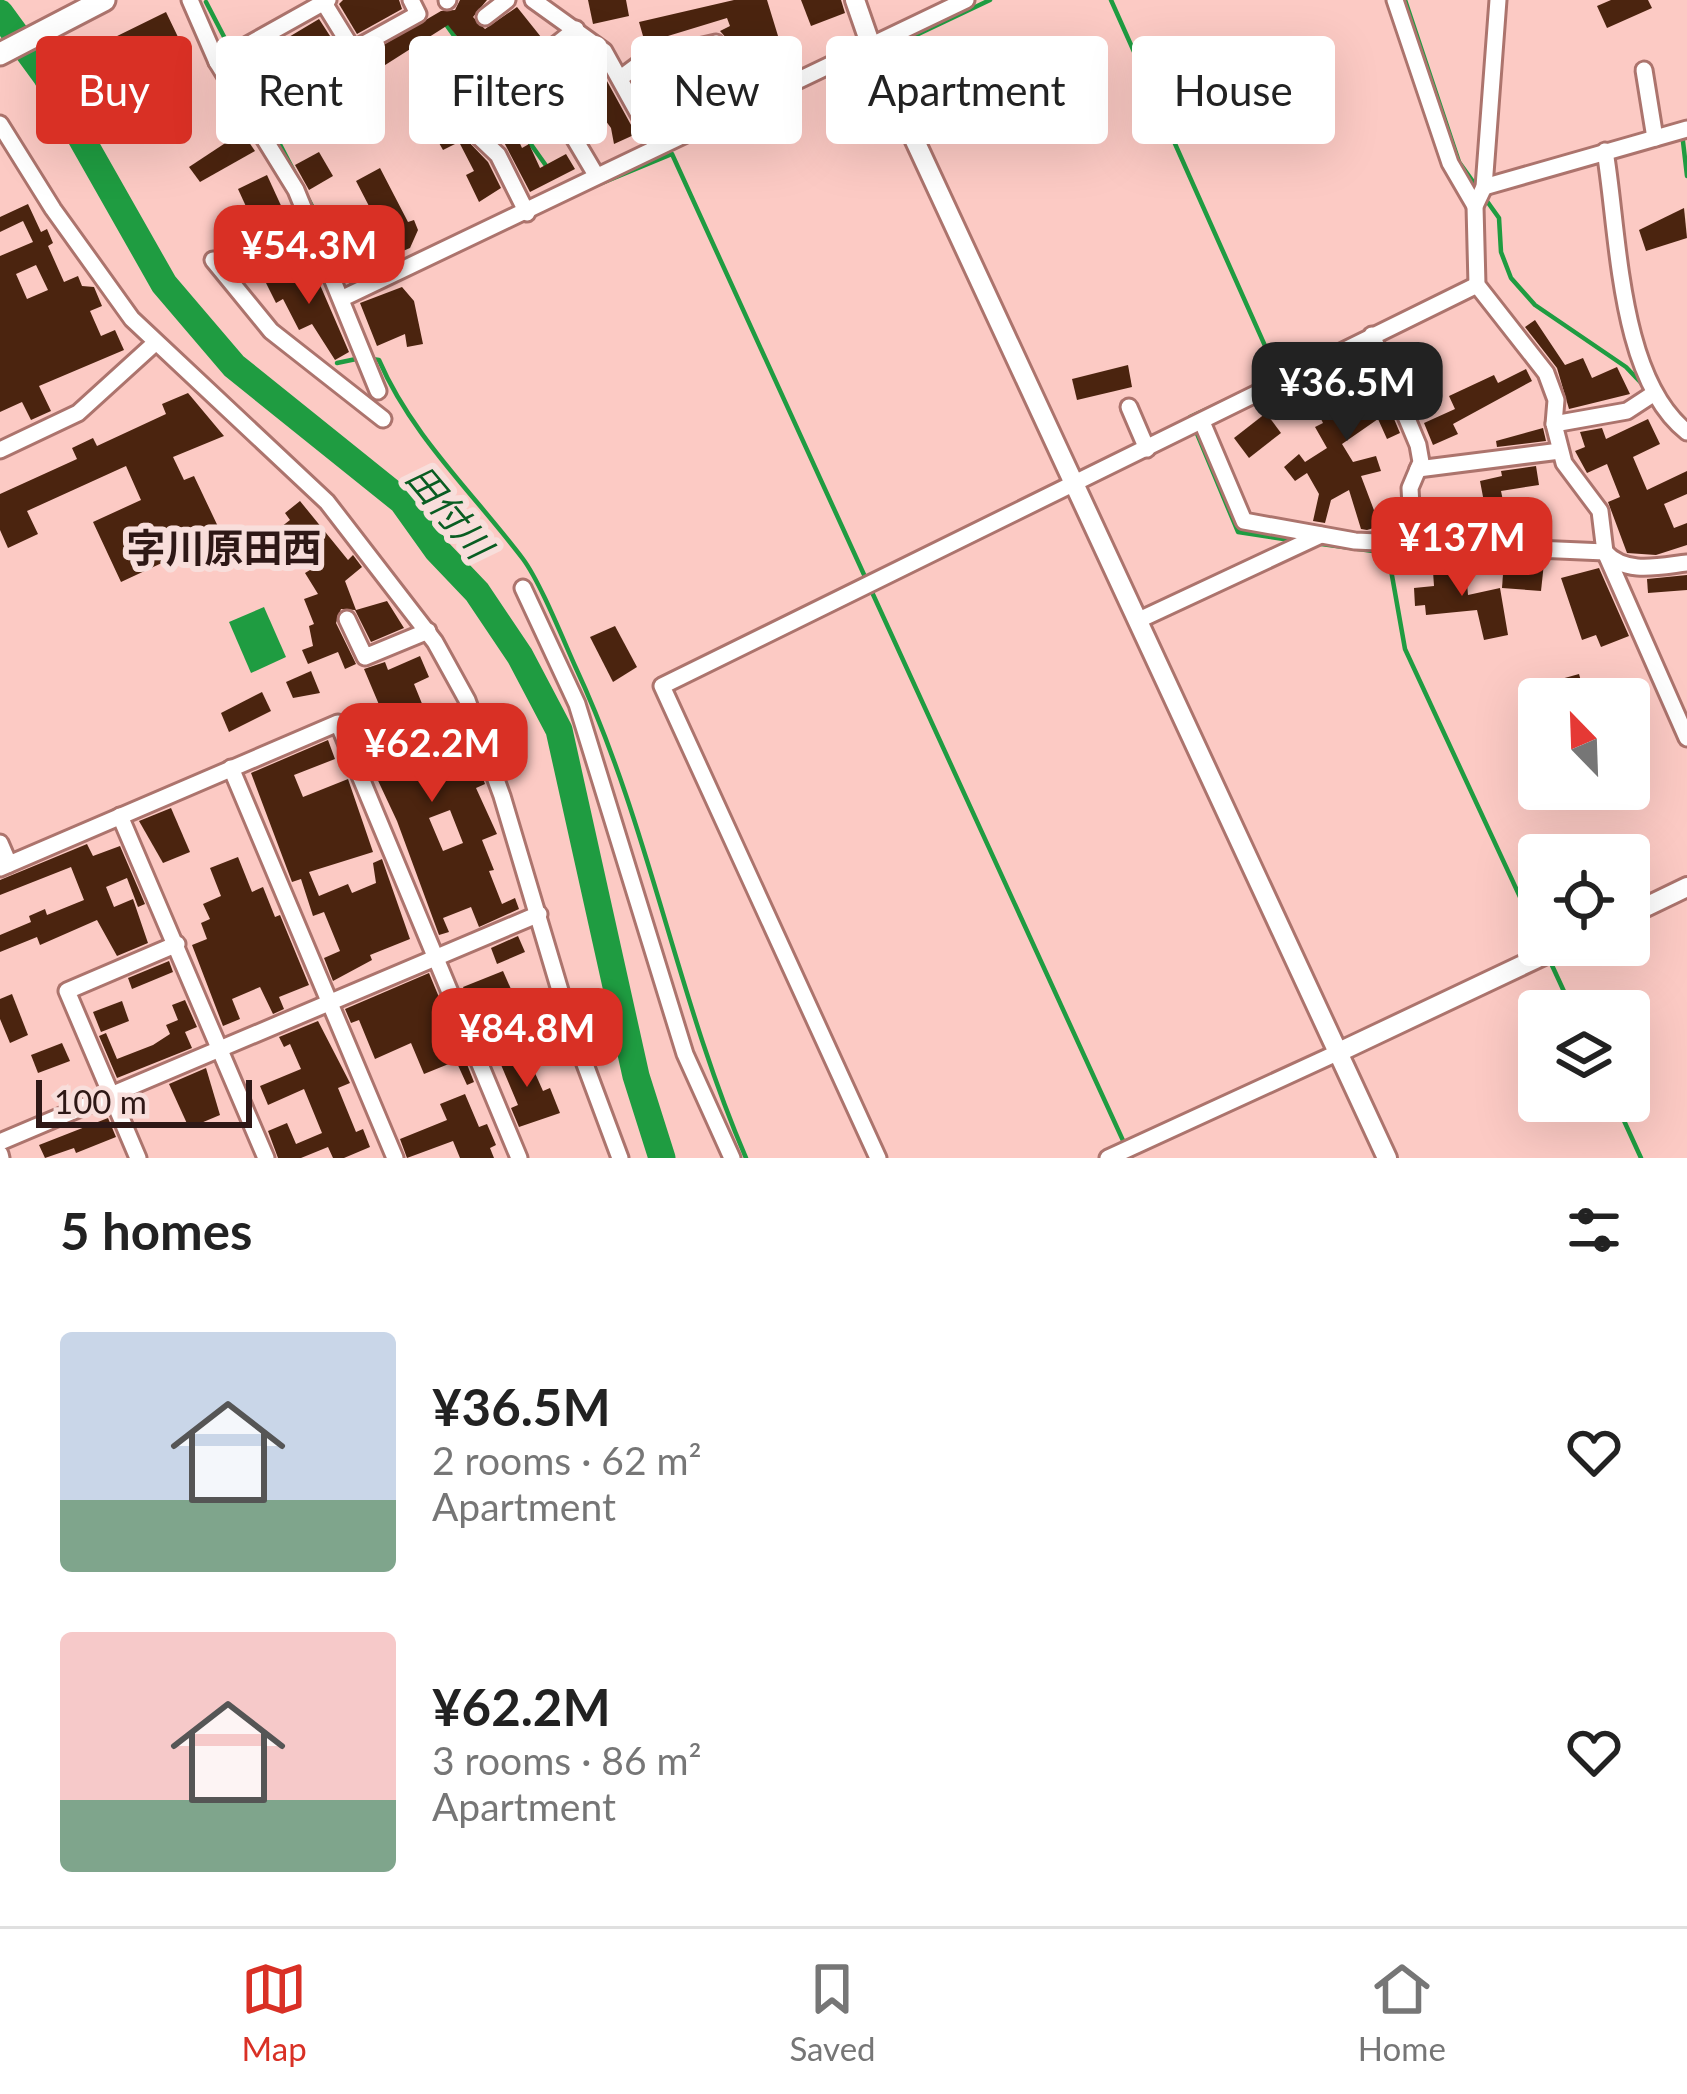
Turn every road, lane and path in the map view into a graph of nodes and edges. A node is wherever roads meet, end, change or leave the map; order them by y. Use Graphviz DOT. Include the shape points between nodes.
graph roads {
  1 [pos="104,0"];
  2 [pos="190,0"];
  3 [pos="411,0"];
  4 [pos="507,0"];
  5 [pos="532,0"];
  6 [pos="855,0"];
  7 [pos="966,0"];
  8 [pos="1395,0"];
  9 [pos="1498,0"];
  10 [pos="326,1"];
  11 [pos="485,17"];
  12 [pos="576,29"];
  13 [pos="263,36"];
  14 [pos="567,36"];
  15 [pos="868,36"];
  16 [pos="892,36"];
  17 [pos="0,53"];
  18 [pos="216,60"];
  19 [pos="631,70"];
  20 [pos="1644,70"];
  21 [pos="622,77"];
  22 [pos="0,124"];
  23 [pos="1687,129"];
  24 [pos="1655,138"];
  25 [pos="269,144"];
  26 [pos="486,144"];
  27 [pos="577,144"];
  28 [pos="660,144"];
  29 [pos="917,144"];
  30 [pos="656,146"];
  31 [pos="1605,151"];
  32 [pos="596,175"];
  33 [pos="1479,197"];
  34 [pos="527,212"];
  35 [pos="213,260"];
  36 [pos="1477,285"];
  37 [pos="343,298"];
  38 [pos="1372,335"];
  39 [pos="155,343"];
  40 [pos="378,391"];
  41 [pos="1653,394"];
  42 [pos="1129,407"];
  43 [pos="382,419"];
  44 [pos="1202,422"];
  45 [pos="1554,424"];
  46 [pos="1687,432"];
  47 [pos="1147,448"];
  48 [pos="0,449"];
  49 [pos="1560,451"];
  50 [pos="1418,469"];
  51 [pos="1077,483"];
  52 [pos="1322,534"];
  53 [pos="1413,542"];
  54 [pos="1605,552"];
  55 [pos="1687,563"];
  56 [pos="523,588"];
  57 [pos="347,619"];
  58 [pos="1139,620"];
  59 [pos="428,631"];
  60 [pos="1687,738"];
  61 [pos="232,768"];
  62 [pos="120,816"];
  63 [pos="0,843"];
  64 [pos="5,866"];
  65 [pos="1687,887"];
  66 [pos="1650,905"];
  67 [pos="539,914"];
  68 [pos="177,944"];
  69 [pos="436,958"];
  70 [pos="1521,966"];
  71 [pos="329,1001"];
  72 [pos="508,1031"];
  73 [pos="473,1047"];
  74 [pos="220,1048"];
  75 [pos="1339,1052"];
  76 [pos="111,1094"];
  77 [pos="0,1142"];
  78 [pos="138,1158"];
  79 [pos="266,1158"];
  80 [pos="395,1158"];
  81 [pos="520,1158"];
  82 [pos="620,1158"];
  83 [pos="732,1158"];
  84 [pos="878,1158"];
  85 [pos="1108,1158"];
  86 [pos="1387,1158"];
  1 -- 17 [label="main road"];
  2 -- 18 [label="street"];
  3 -- 10 [label="street" via="418,14 353,50"];
  4 -- 11 [label="street"];
  5 -- 12 [label="street"];
  6 -- 15 [label="street"];
  7 -- 16 [label="street"];
  8 -- 33 [label="street" via="1450,163"];
  9 -- 33 [label="street"];
  10 -- 13 [label="street"];
  12 -- 14 [label="street"];
  12 -- 21 [label="street"];
  19 -- 21 [label="street"];
  20 -- 24 [label="street"];
  21 -- 30 [label="street"];
  22 -- 39 [label="street" via="106,286"];
  23 -- 24 [label="street"];
  24 -- 31 [label="street"];
  25 -- 37 [label="street"];
  26 -- 34 [label="street"];
  27 -- 32 [label="street"];
  28 -- 30 [label="street"];
  29 -- 51 [label="street"];
  30 -- 32 [label="street"];
  31 -- 33 [label="street"];
  31 -- 41 [label="street" via="1637,360"];
  32 -- 34 [label="street"];
  33 -- 36 [label="street"];
  34 -- 37 [label="street"];
  35 -- 43 [label="street" via="271,331"];
  36 -- 38 [label="street"];
  36 -- 45 [label="street" via="1546,373"];
  37 -- 40 [label="street"];
  38 -- 44 [label="street"];
  38 -- 50 [label="street" via="1409,418"];
  39 -- 48 [label="street" via="100,398"];
  39 -- 59 [label="street" via="327,502"];
  41 -- 45 [label="street" via="1627,411"];
  41 -- 46 [label="street"];
  42 -- 47 [label="street"];
  44 -- 47 [label="street"];
  44 -- 52 [label="street" via="1244,521"];
  45 -- 49 [label="street"];
  47 -- 51 [label="street"];
  49 -- 50 [label="street"];
  49 -- 54 [label="street" via="1600,511"];
  50 -- 53 [label="street" via="1410,488"];
  51 -- 58 [label="street"];
  51 -- 84 [label="street" via="662,686"];
  52 -- 53 [label="street"];
  52 -- 58 [label="street"];
  53 -- 54 [label="street"];
  54 -- 55 [label="street" via="1626,566"];
  54 -- 60 [label="street"];
  56 -- 83 [label="street" via="577,704 685,1054"];
  57 -- 59 [label="street" via="363,656"];
  58 -- 75 [label="street"];
  59 -- 67 [label="street" via="467,700"];
  61 -- 62 [label="street"];
  61 -- 69 [label="street" via="338,723"];
  61 -- 71 [label="street"];
  62 -- 64 [label="street"];
  62 -- 68 [label="street"];
  63 -- 64 [label="street"];
  65 -- 66 [label="street"];
  67 -- 69 [label="street"];
  67 -- 82 [label="street"];
  68 -- 74 [label="street"];
  68 -- 76 [label="street" via="68,991"];
  69 -- 71 [label="street"];
  69 -- 73 [label="street"];
  70 -- 75 [label="street"];
  71 -- 74 [label="street"];
  71 -- 80 [label="street"];
  72 -- 73 [label="street"];
  73 -- 81 [label="street"];
  74 -- 76 [label="street"];
  74 -- 79 [label="street"];
  75 -- 85 [label="street"];
  75 -- 86 [label="street"];
  76 -- 77 [label="street"];
  76 -- 78 [label="street"];
}
